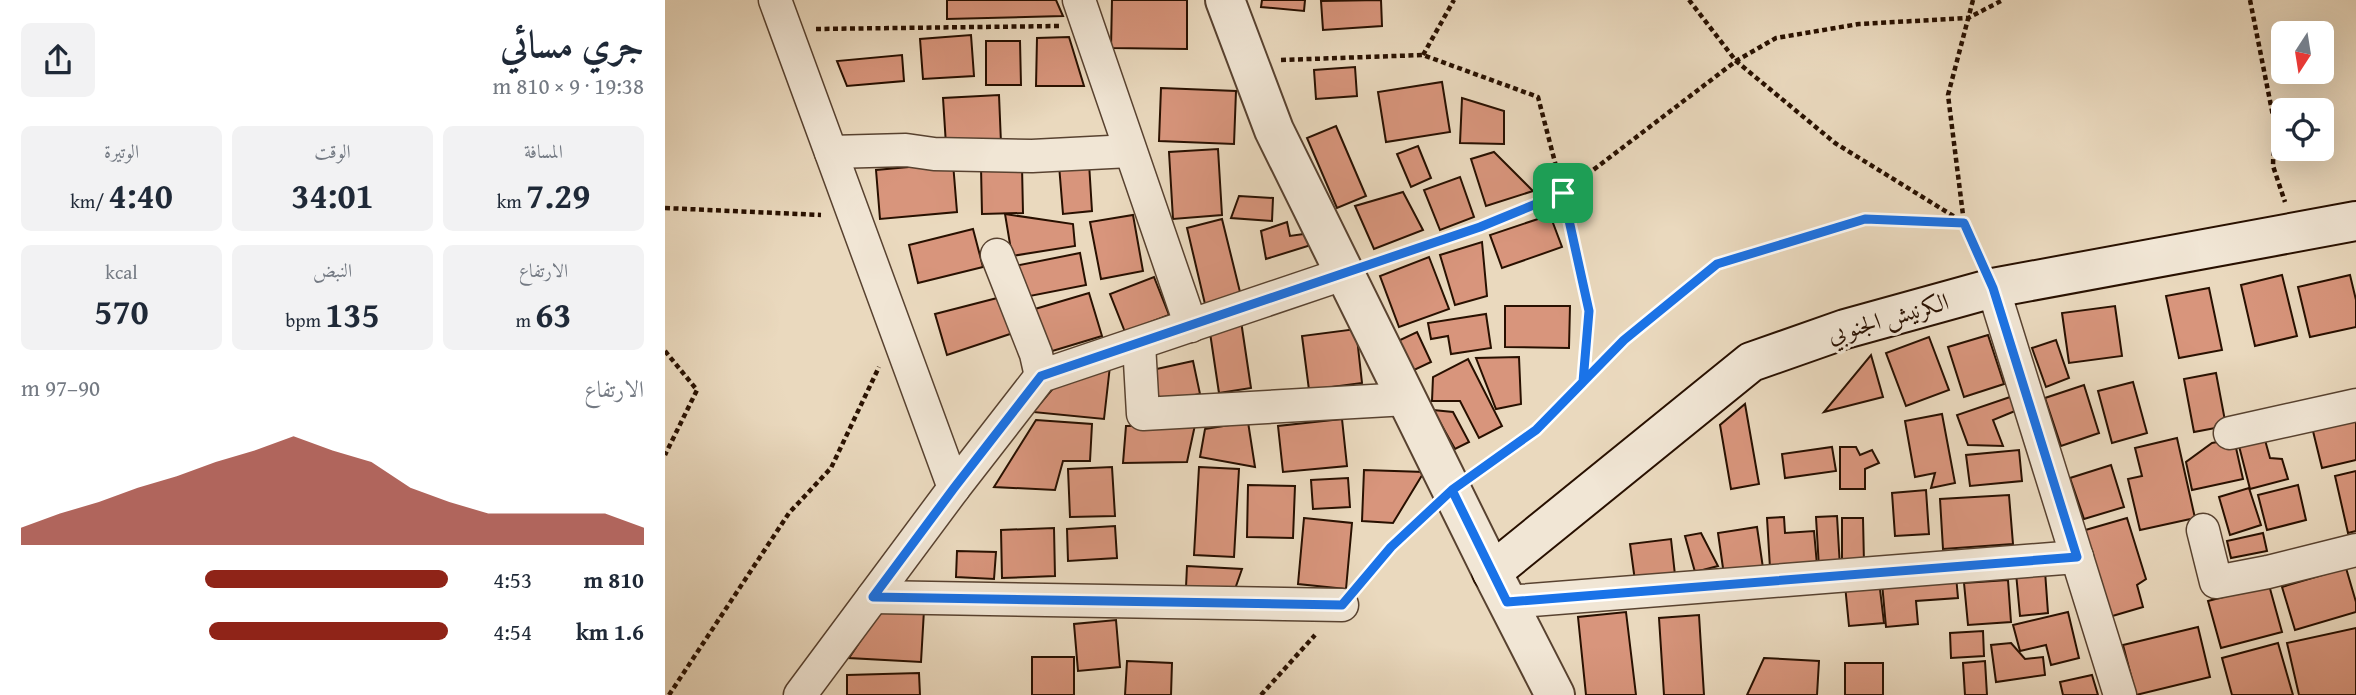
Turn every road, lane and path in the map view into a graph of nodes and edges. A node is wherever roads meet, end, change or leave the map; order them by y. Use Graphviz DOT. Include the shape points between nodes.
graph roads {
  1 [pos="775,0"];
  2 [pos="1226,0"];
  3 [pos="1454,0"];
  4 [pos="1689,0"];
  5 [pos="1973,0"];
  6 [pos="2003,0"];
  7 [pos="2250,0"];
  8 [pos="1083,12"];
  9 [pos="1968,18"];
  10 [pos="785,29"];
  11 [pos="1423,55"];
  12 [pos="1248,61"];
  13 [pos="1736,61"];
  14 [pos="1131,151"];
  15 [pos="831,152"];
  16 [pos="1563,193"];
  17 [pos="665,208"];
  18 [pos="854,216"];
  19 [pos="2356,221"];
  20 [pos="1964,223"];
  21 [pos="2296,233"];
  22 [pos="997,255"];
  23 [pos="1346,273"];
  24 [pos="1993,288"];
  25 [pos="1191,326"];
  26 [pos="896,330"];
  27 [pos="1139,344"];
  28 [pos="665,351"];
  29 [pos="1041,376"];
  30 [pos="1583,382"];
  31 [pos="1407,399"];
  32 [pos="2356,405"];
  33 [pos="2230,433"];
  34 [pos="665,455"];
  35 [pos="954,488"];
  36 [pos="1452,490"];
  37 [pos="2203,530"];
  38 [pos="2356,550"];
  39 [pos="2077,557"];
  40 [pos="1499,587"];
  41 [pos="873,597"];
  42 [pos="1342,605"];
  43 [pos="669,695"];
  44 [pos="800,695"];
  45 [pos="1261,695"];
  46 [pos="1555,695"];
  47 [pos="2120,695"];
  1 -- 10 [label="street"];
  2 -- 12 [label="main road"];
  3 -- 11 [label="path"];
  4 -- 13 [label="path"];
  5 -- 9 [label="path"];
  6 -- 9 [label="path"];
  7 -- 21 [label="path" via="2274,121 2273,166"];
  8 -- 10 [label="path"];
  8 -- 14 [label="street"];
  9 -- 13 [label="path" via="1859,24 1776,38"];
  9 -- 20 [label="path" via="1948,94"];
  10 -- 15 [label="street"];
  11 -- 12 [label="path"];
  11 -- 16 [label="path" via="1538,97"];
  12 -- 23 [label="main road" via="1274,130"];
  13 -- 16 [label="path"];
  13 -- 20 [label="path" via="1835,143"];
  14 -- 15 [label="street" via="1032,156"];
  14 -- 25 [label="street"];
  15 -- 18 [label="street"];
  16 -- 23 [label="path"];
  16 -- 30 [label="path" via="1589,311"];
  17 -- 18 [label="path"];
  18 -- 26 [label="street"];
  19 -- 21 [label="main road, الكرنيش الجنوبي"];
  20 -- 24 [label="path"];
  20 -- 30 [label="path" via="1865,219 1717,264 1624,340"];
  21 -- 24 [label="main road, الكرنيش الجنوبي"];
  22 -- 29 [label="street"];
  23 -- 25 [label="street"];
  23 -- 31 [label="main road"];
  24 -- 39 [label="street"];
  24 -- 40 [label="main road, الكرنيش الجنوبي" via="1845,329 1751,362"];
  25 -- 27 [label="street"];
  26 -- 35 [label="street"];
  26 -- 43 [label="path" via="831,468 789,513"];
  27 -- 29 [label="street"];
  27 -- 31 [label="street" via="1143,414"];
  28 -- 34 [label="path" via="697,390"];
  29 -- 35 [label="street"];
  30 -- 36 [label="path" via="1536,430"];
  31 -- 36 [label="main road"];
  32 -- 33 [label="street"];
  35 -- 41 [label="street"];
  36 -- 40 [label="main road"];
  36 -- 42 [label="path" via="1391,547"];
  37 -- 38 [label="street" via="2216,582"];
  39 -- 40 [label="street"];
  39 -- 47 [label="street"];
  40 -- 46 [label="main road"];
  41 -- 42 [label="street"];
  41 -- 44 [label="street"];
  42 -- 45 [label="path"];
}
